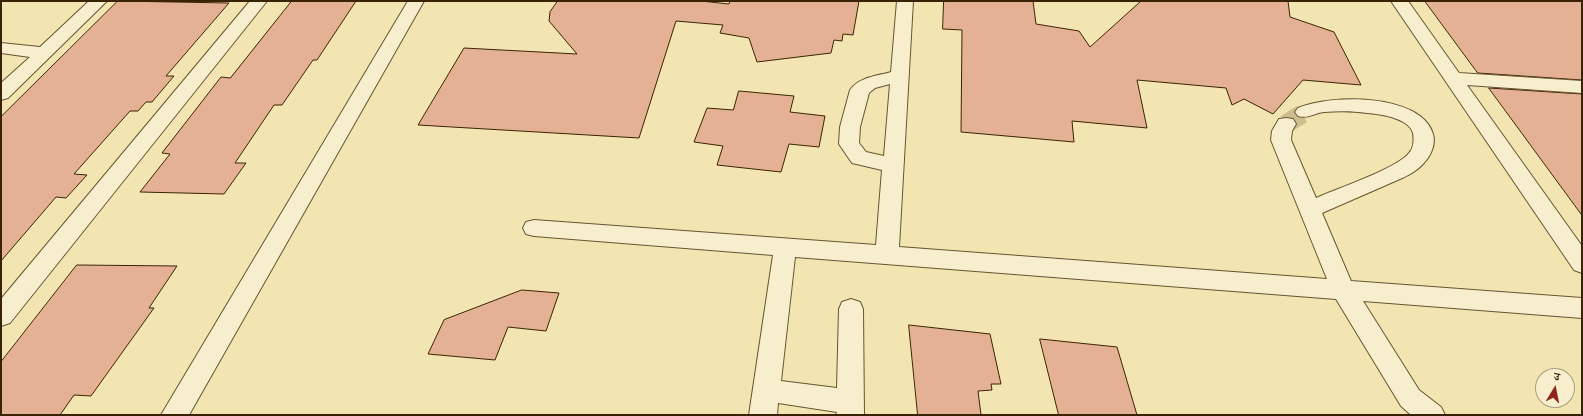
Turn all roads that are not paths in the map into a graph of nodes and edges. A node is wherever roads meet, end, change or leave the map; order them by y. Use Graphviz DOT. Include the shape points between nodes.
graph roads {
  1 [pos="99,1"];
  2 [pos="259,1"];
  3 [pos="416,1"];
  4 [pos="905,1"];
  5 [pos="1399,1"];
  6 [pos="1,48"];
  7 [pos="44,53"];
  8 [pos="900,75"];
  9 [pos="1453,78"];
  10 [pos="1582,87"];
  11 [pos="1,94"];
  12 [pos="1305,112"];
  13 [pos="1286,124"];
  14 [pos="893,165"];
  15 [pos="1309,210"];
  16 [pos="534,228"];
  17 [pos="785,248"];
  18 [pos="887,255"];
  19 [pos="1582,264"];
  20 [pos="1343,290"];
  21 [pos="1582,308"];
  22 [pos="851,309"];
  23 [pos="1,316"];
  24 [pos="765,403"];
  25 [pos="850,409"];
  26 [pos="175,415"];
  27 [pos="1431,415"];
  1 -- 7 [label="street"];
  2 -- 23 [label="street"];
  3 -- 26 [label="street"];
  4 -- 8 [label="street"];
  5 -- 9 [label="street"];
  6 -- 7 [label="street"];
  7 -- 11 [label="street"];
  8 -- 14 [label="street"];
  8 -- 14 [label="street" via="868,84 860,90 850,127 849,144 859,158"];
  9 -- 10 [label="street"];
  9 -- 19 [label="street"];
  12 -- 15 [label="street" via="1328,106 1391,109 1413,120 1424,134 1423,149 1416,160 1404,169"];
  13 -- 15 [label="street" via="1281,140"];
  14 -- 18 [label="street"];
  15 -- 20 [label="street"];
  16 -- 17 [label="street"];
  17 -- 18 [label="street"];
  17 -- 24 [label="street"];
  18 -- 20 [label="street"];
  20 -- 21 [label="street"];
  20 -- 27 [label="street" via="1410,398"];
  22 -- 25 [label="street"];
  24 -- 25 [label="street"];
}
